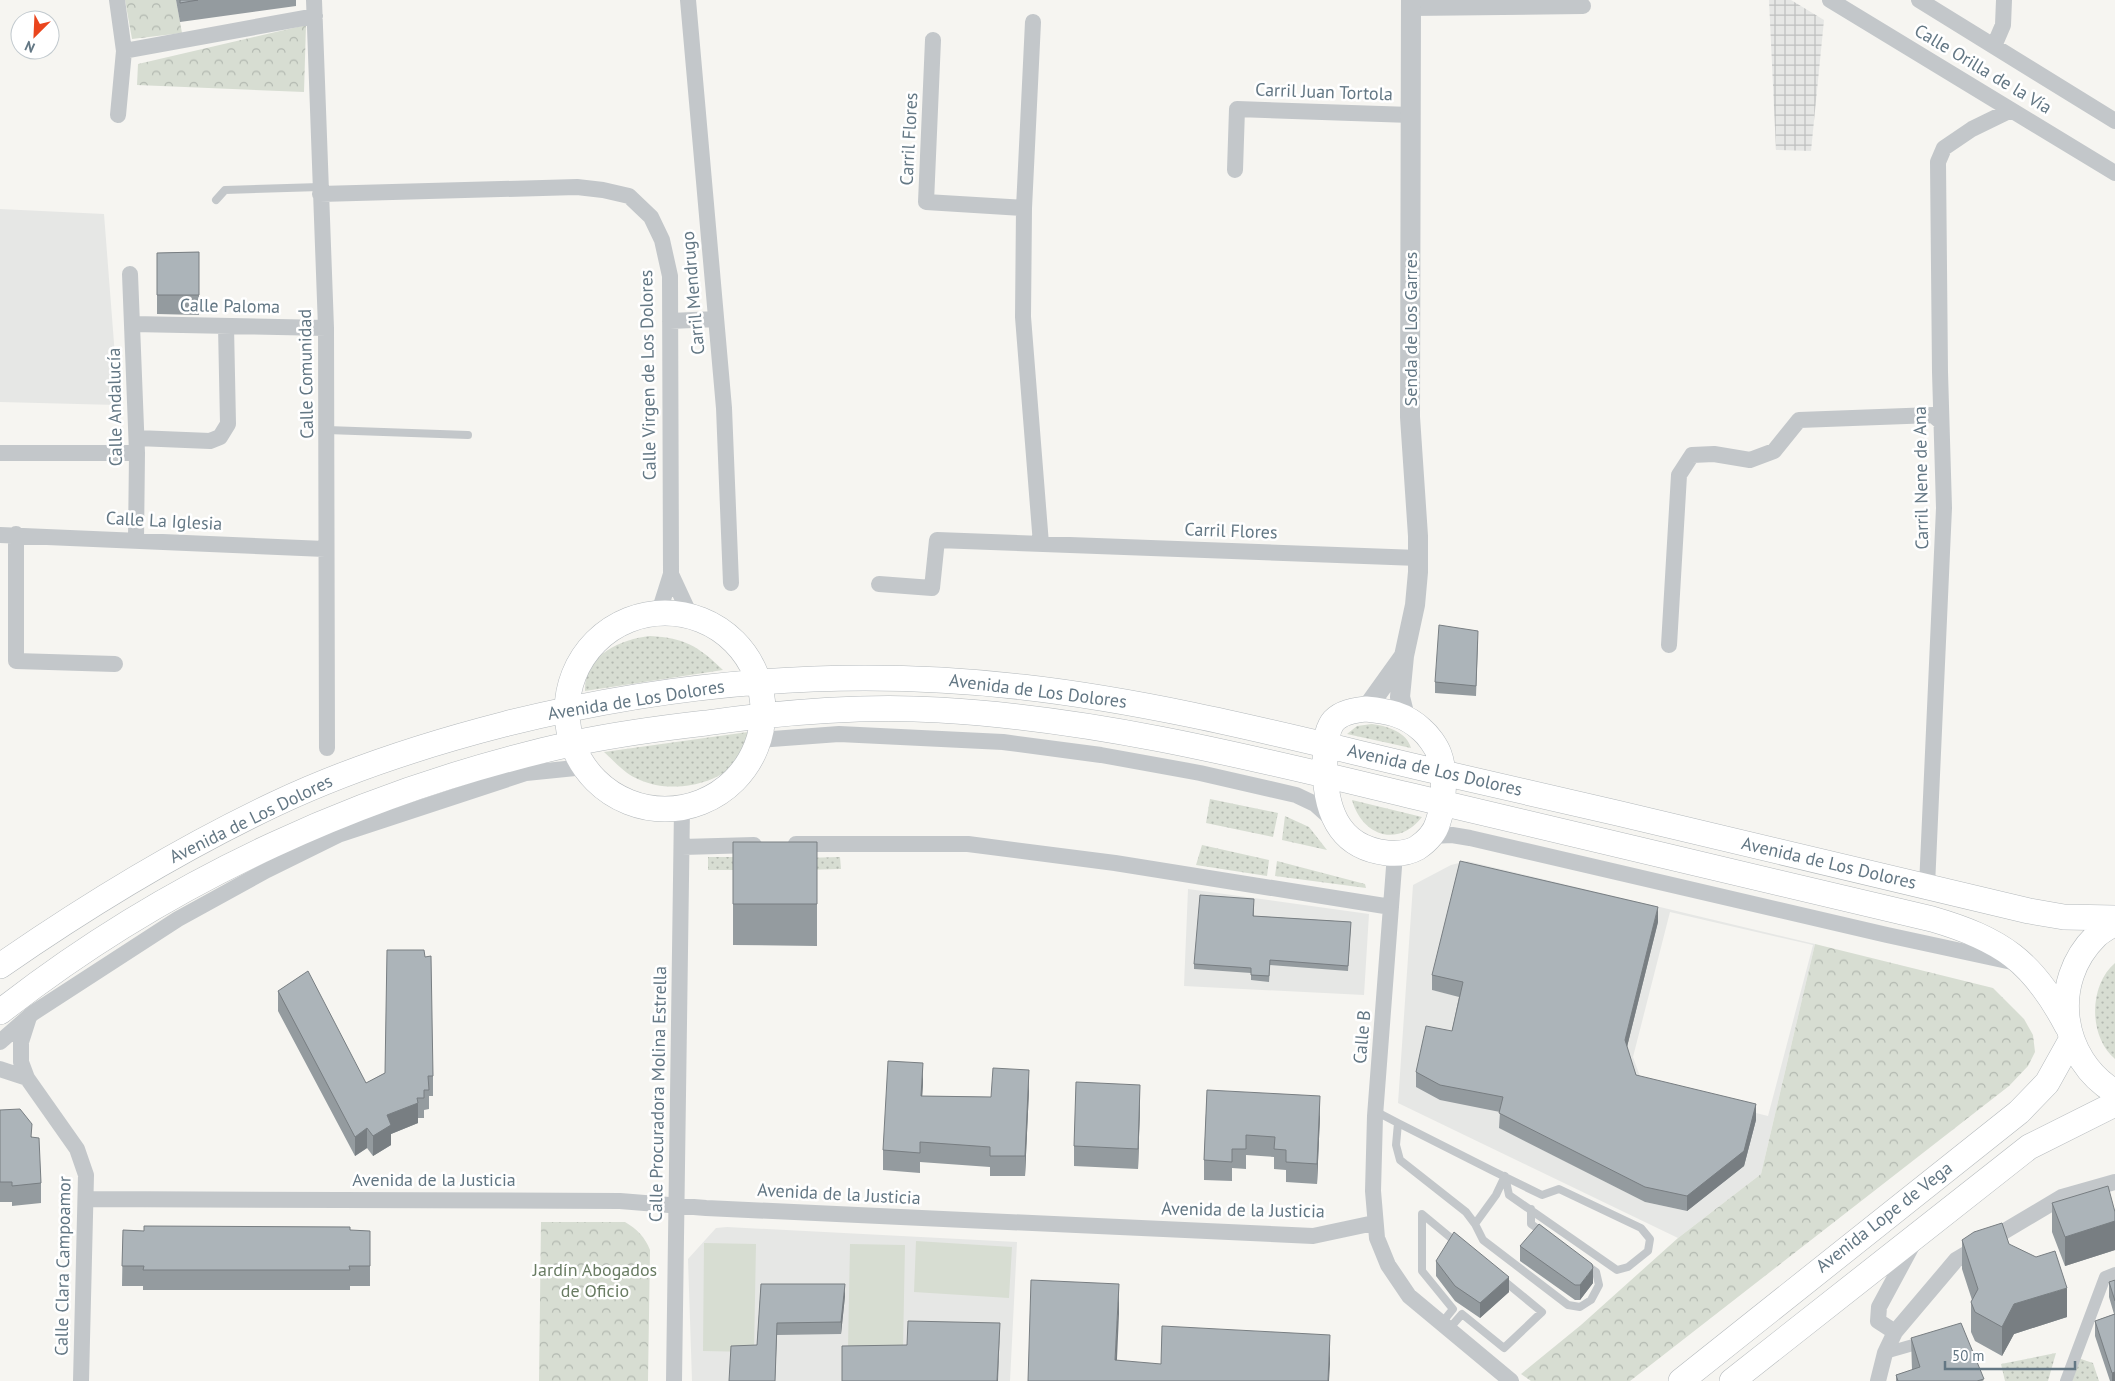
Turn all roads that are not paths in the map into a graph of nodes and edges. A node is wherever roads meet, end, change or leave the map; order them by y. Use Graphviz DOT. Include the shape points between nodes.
graph roads {
  1 [pos="117,0"];
  2 [pos="688,0"];
  3 [pos="1830,0"];
  4 [pos="1919,0"];
  5 [pos="2004,0"];
  6 [pos="1410,4"];
  7 [pos="1582,6"];
  8 [pos="315,8"];
  9 [pos="1033,22"];
  10 [pos="933,40"];
  11 [pos="1994,46"];
  12 [pos="124,51"];
  13 [pos="2011,110"];
  14 [pos="118,114"];
  15 [pos="1411,115"];
  16 [pos="2115,120"];
  17 [pos="1235,170"];
  18 [pos="2115,173"];
  19 [pos="320,190"];
  20 [pos="216,200"];
  21 [pos="1024,208"];
  22 [pos="130,274"];
  23 [pos="716,319"];
  24 [pos="670,321"];
  25 [pos="133,324"];
  26 [pos="226,326"];
  27 [pos="326,328"];
  28 [pos="1941,422"];
  29 [pos="327,430"];
  30 [pos="468,435"];
  31 [pos="137,446"];
  32 [pos="0,453"];
  33 [pos="0,534"];
  34 [pos="16,534"];
  35 [pos="136,540"];
  36 [pos="1041,544"];
  37 [pos="325,549"];
  38 [pos="1418,558"];
  39 [pos="671,574"];
  40 [pos="731,583"];
  41 [pos="879,584"];
  42 [pos="659,612"];
  43 [pos="690,615"];
  44 [pos="1669,645"];
  45 [pos="1404,656"];
  46 [pos="115,664"];
  47 [pos="760,682"];
  48 [pos="567,709"];
  49 [pos="1366,709"];
  50 [pos="764,715"];
  51 [pos="1405,717"];
  52 [pos="760,740"];
  53 [pos="572,744"];
  54 [pos="1326,745"];
  55 [pos="327,748"];
  56 [pos="585,767"];
  57 [pos="1442,772"];
  58 [pos="1325,775"];
  59 [pos="1441,802"];
  60 [pos="682,808"];
  61 [pos="1337,825"];
  62 [pos="1431,836"];
  63 [pos="682,847"];
  64 [pos="1395,854"];
  65 [pos="1927,886"];
  66 [pos="1391,907"];
  67 [pos="2115,918"];
  68 [pos="2115,923"];
  69 [pos="0,966"];
  70 [pos="2024,966"];
  71 [pos="0,1012"];
  72 [pos="29,1017"];
  73 [pos="2069,1033"];
  74 [pos="0,1042"];
  75 [pos="0,1069"];
  76 [pos="27,1078"];
  77 [pos="2115,1092"];
  78 [pos="2115,1104"];
  79 [pos="1376,1111"];
  80 [pos="1398,1123"];
  81 [pos="1505,1176"];
  82 [pos="2115,1182"];
  83 [pos="86,1199"];
  84 [pos="677,1204"];
  85 [pos="1531,1209"];
  86 [pos="1374,1223"];
  87 [pos="1475,1224"];
  88 [pos="1920,1232"];
  89 [pos="1553,1240"];
  90 [pos="1467,1251"];
  91 [pos="1574,1256"];
  92 [pos="2115,1273"];
  93 [pos="1497,1275"];
  94 [pos="1444,1327"];
  95 [pos="1895,1332"];
  96 [pos="1937,1338"];
  97 [pos="1885,1353"];
  98 [pos="81,1381"];
  99 [pos="674,1381"];
  100 [pos="1511,1381"];
  101 [pos="1681,1381"];
  102 [pos="1732,1381"];
  103 [pos="1878,1381"];
  104 [pos="2066,1381"];
  1 -- 12 [label="street"];
  2 -- 23 [label="street, Carril Mendrugo"];
  3 -- 13 [label="street, Calle Orilla de la Vía"];
  4 -- 11 [label="street, Calle Orilla de la Vía"];
  5 -- 11 [label="street" via="2003,25"];
  6 -- 7 [label="street"];
  6 -- 15 [label="street, Senda de Los Garres"];
  8 -- 12 [label="street"];
  8 -- 19 [label="street, Calle Comunidad"];
  9 -- 21 [label="street"];
  10 -- 21 [label="street, Carril Flores" via="926,202"];
  11 -- 16 [label="street, Calle Orilla de la Vía"];
  12 -- 14 [label="street"];
  13 -- 18 [label="street, Calle Orilla de la Vía"];
  13 -- 28 [label="street, Carril Nene de Ana" via="1972,129 1944,148 1938,162"];
  15 -- 17 [label="street, Carril Juan Tortola" via="1237,109"];
  15 -- 38 [label="street, Senda de Los Garres" via="1410,417"];
  19 -- 20 [label="lane" via="225,190"];
  19 -- 24 [label="street, Calle Virgen de Los Dolores" via="577,187 629,196 651,217 662,240 670,276"];
  19 -- 27 [label="street, Calle Comunidad"];
  21 -- 36 [label="street" via="1023,317"];
  22 -- 25 [label="street, Calle Andalucía"];
  23 -- 24 [label="street"];
  23 -- 40 [label="street, Carril Mendrugo" via="724,408"];
  24 -- 39 [label="street, Calle Virgen de Los Dolores"];
  25 -- 26 [label="street, Calle Paloma"];
  25 -- 31 [label="street, Calle Andalucía"];
  26 -- 27 [label="street, Calle Paloma"];
  26 -- 31 [label="street" via="228,424 225,431 210,441"];
  27 -- 29 [label="street, Calle Comunidad"];
  28 -- 44 [label="street" via="1933,415 1799,420 1774,452 1750,460 1714,454 1692,455 1680,475"];
  28 -- 65 [label="street, Carril Nene de Ana" via="1944,508"];
  29 -- 30 [label="lane"];
  29 -- 37 [label="street, Calle Comunidad"];
  31 -- 32 [label="street"];
  31 -- 35 [label="street, Calle Andalucía"];
  33 -- 34 [label="street, Calle La Iglesia"];
  34 -- 35 [label="street, Calle La Iglesia"];
  34 -- 46 [label="street" via="16,662"];
  35 -- 37 [label="street, Calle La Iglesia"];
  36 -- 38 [label="street, Carril Flores"];
  36 -- 41 [label="street, Carril Flores" via="937,540 932,588"];
  37 -- 55 [label="street, Calle Comunidad"];
  38 -- 45 [label="street, Senda de Los Garres" via="1415,605"];
  39 -- 42 [label="street, Calle Virgen de Los Dolores"];
  39 -- 43 [label="street, Calle Virgen de Los Dolores"];
  42 -- 43 [label="main road"];
  42 -- 48 [label="main road" via="632,618 608,630 588,649 574,672"];
  43 -- 47 [label="main road" via="717,627 740,646 753,664"];
  45 -- 49 [label="street"];
  45 -- 51 [label="street, Senda de Los Garres" via="1400,697"];
  47 -- 48 [label="main road, Avenida de Los Dolores" via="647,694"];
  47 -- 50 [label="main road"];
  47 -- 54 [label="main road, Avenida de Los Dolores" via="836,676 1017,686 1137,703"];
  48 -- 53 [label="main road"];
  48 -- 69 [label="main road, Avenida de Los Dolores" via="433,742 280,802 202,840 126,883"];
  49 -- 51 [label="main road"];
  49 -- 54 [label="main road" via="1348,712 1333,722"];
  50 -- 52 [label="main road"];
  50 -- 53 [label="main road, Avenida de Los Dolores"];
  50 -- 58 [label="main road, Avenida de Los Dolores" via="838,708 885,708 937,709 1049,720 1184,743"];
  51 -- 57 [label="main road" via="1423,730 1432,743 1439,755"];
  52 -- 60 [label="main road" via="751,760 722,792"];
  52 -- 61 [label="street" via="848,734 1003,742 1101,755 1200,773 1304,798 1316,804"];
  53 -- 56 [label="main road"];
  53 -- 71 [label="main road, Avenida de Los Dolores" via="488,765 362,806 212,874 80,954"];
  54 -- 57 [label="main road, Avenida de Los Dolores"];
  54 -- 58 [label="main road"];
  56 -- 60 [label="main road" via="604,787 628,801 654,808"];
  56 -- 72 [label="street" via="526,773 338,835 178,919"];
  57 -- 59 [label="main road"];
  57 -- 65 [label="main road, Avenida de Los Dolores"];
  58 -- 59 [label="main road, Avenida de Los Dolores"];
  58 -- 61 [label="main road" via="1329,804"];
  59 -- 62 [label="main road" via="1439,822"];
  59 -- 70 [label="main road, Avenida de Los Dolores" via="1965,928 1997,943"];
  60 -- 63 [label="street, Calle Procuradora Molina Estrella"];
  61 -- 64 [label="main road" via="1363,846"];
  62 -- 64 [label="main road" via="1417,848"];
  62 -- 70 [label="street" via="1470,838 1956,951 1992,956"];
  63 -- 66 [label="street" via="968,844 1115,863"];
  63 -- 84 [label="street, Calle Procuradora Molina Estrella"];
  64 -- 66 [label="street, Calle B"];
  65 -- 67 [label="main road, Avenida de Los Dolores" via="2046,914"];
  66 -- 79 [label="street, Calle B"];
  68 -- 73 [label="main road" via="2096,936 2077,961 2067,991"];
  70 -- 73 [label="main road, Avenida de Los Dolores" via="2051,995"];
  72 -- 74 [label="street"];
  72 -- 76 [label="street, Calle Clara Campoamor" via="21,1042 21,1062"];
  73 -- 77 [label="main road, Avenida de Los Dolores" via="2084,1064 2102,1084"];
  73 -- 101 [label="main road, Avenida Lope de Vega" via="2047,1083 2019,1112"];
  75 -- 76 [label="street"];
  76 -- 83 [label="street, Calle Clara Campoamor" via="77,1149 86,1175"];
  78 -- 88 [label="main road, Avenida Lope de Vega" via="2029,1147"];
  79 -- 80 [label="lane"];
  79 -- 86 [label="street, Calle B" via="1372,1191"];
  80 -- 81 [label="lane"];
  80 -- 87 [label="lane" via="1396,1145 1400,1160 1466,1212"];
  81 -- 85 [label="lane" via="1509,1194"];
  81 -- 85 [label="lane" via="1542,1195 1559,1189 1641,1228 1650,1239 1648,1251 1628,1267 1617,1270"];
  81 -- 87 [label="lane"];
  82 -- 95 [label="street" via="2062,1197 1956,1260"];
  83 -- 84 [label="street, Avenida de la Justicia" via="620,1201"];
  83 -- 98 [label="street, Calle Clara Campoamor"];
  84 -- 86 [label="street, Avenida de la Justicia" via="706,1208 1313,1236"];
  84 -- 99 [label="street, Calle Procuradora Molina Estrella"];
  85 -- 89 [label="lane" via="1531,1224"];
  86 -- 94 [label="street" via="1380,1252 1401,1285"];
  87 -- 91 [label="lane" via="1483,1240 1568,1305 1580,1307 1590,1300 1599,1285 1596,1272"];
  88 -- 95 [label="street" via="1879,1307 1878,1321"];
  88 -- 102 [label="main road, Avenida Lope de Vega"];
  90 -- 94 [label="lane" via="1422,1214 1422,1271 1453,1309"];
  92 -- 104 [label="street" via="2104,1277"];
  93 -- 94 [label="lane" via="1542,1312 1504,1348 1462,1314"];
  94 -- 100 [label="street"];
  95 -- 97 [label="street"];
  96 -- 97 [label="street"];
  97 -- 103 [label="street"];
}
